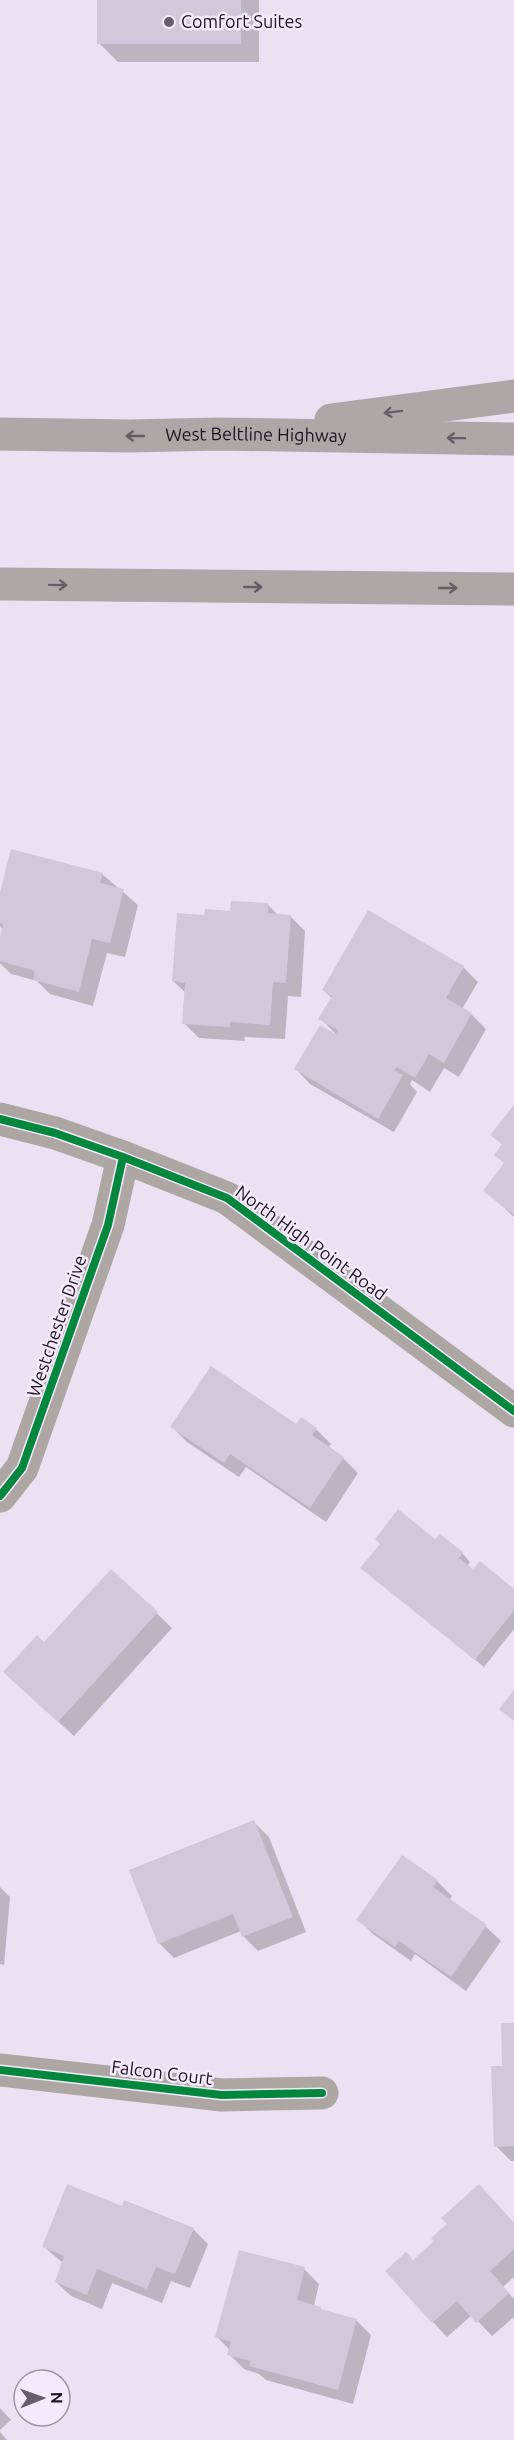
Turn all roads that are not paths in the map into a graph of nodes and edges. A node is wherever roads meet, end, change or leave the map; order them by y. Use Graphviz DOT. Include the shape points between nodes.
graph roads {
  1 [pos="514,396"];
  2 [pos="0,434"];
  3 [pos="219,434"];
  4 [pos="514,440"];
  5 [pos="0,584"];
  6 [pos="514,589"];
  7 [pos="0,1119"];
  8 [pos="123,1157"];
  9 [pos="514,1411"];
  10 [pos="0,1497"];
  11 [pos="0,2070"];
  12 [pos="322,2093"];
  1 -- 3 [label="highway, one-way"];
  3 -- 2 [label="highway, West Beltline Highway, one-way"];
  4 -- 3 [label="highway, West Beltline Highway, one-way"];
  5 -- 6 [label="highway, one-way"];
  7 -- 8 [label="street, North High Point Road"];
  8 -- 9 [label="street, North High Point Road" via="227,1198"];
  8 -- 10 [label="street, Westchester Drive" via="108,1226 22,1468"];
  11 -- 12 [label="street, Falcon Court" via="222,2095"];
}
